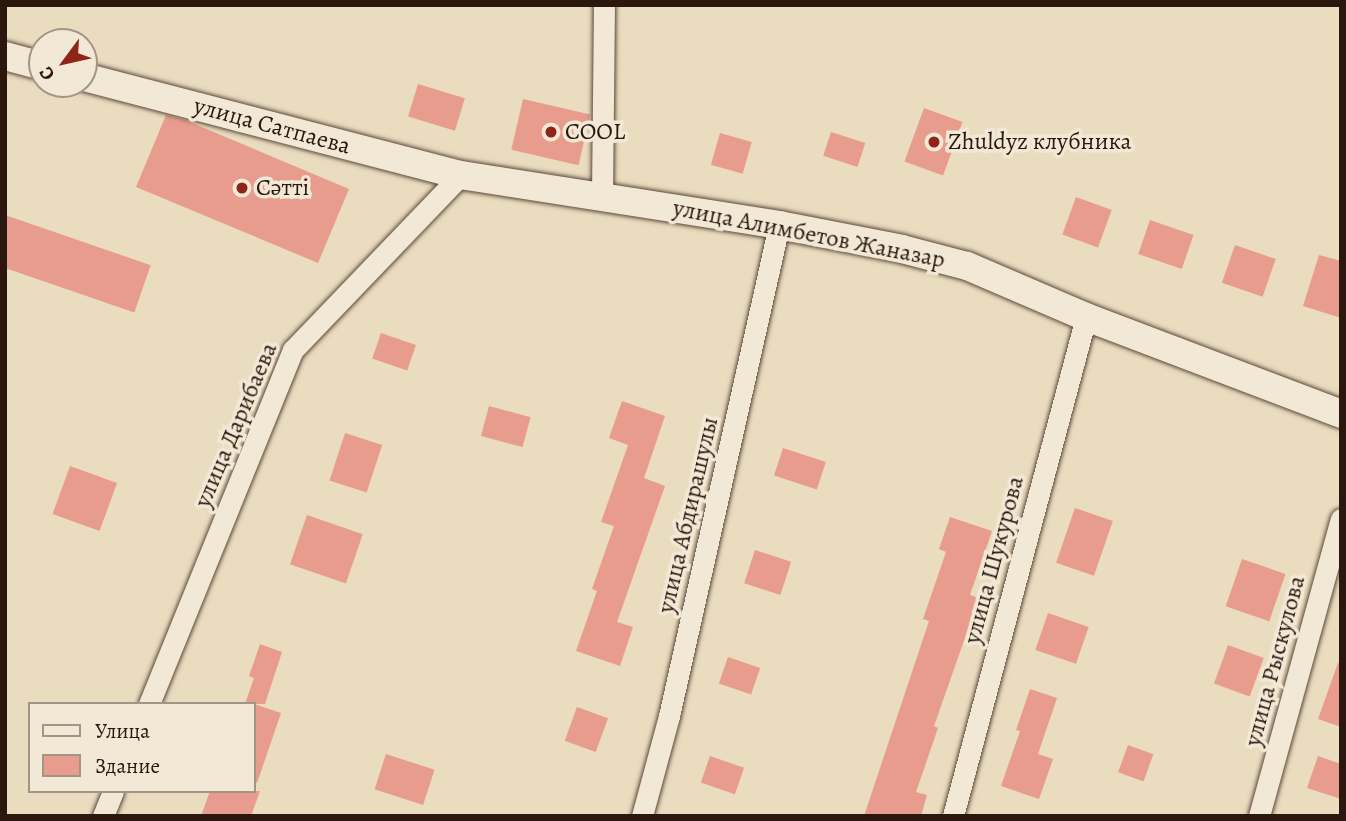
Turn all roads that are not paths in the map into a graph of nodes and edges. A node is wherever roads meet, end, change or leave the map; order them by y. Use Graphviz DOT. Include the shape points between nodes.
graph roads {
  1 [pos="604,5"];
  2 [pos="5,56"];
  3 [pos="28,62"];
  4 [pos="98,81"];
  5 [pos="461,175"];
  6 [pos="602,195"];
  7 [pos="779,225"];
  8 [pos="1086,317"];
  9 [pos="1341,414"];
  10 [pos="1341,519"];
  11 [pos="150,702"];
  12 [pos="112,793"];
  13 [pos="103,816"];
  14 [pos="642,816"];
  15 [pos="953,816"];
  16 [pos="1259,816"];
  1 -- 6 [label="street"];
  2 -- 3 [label="street"];
  4 -- 5 [label="street, улица Сатпаева"];
  5 -- 6 [label="street, улица Алимбетов Жаназар"];
  5 -- 11 [label="street, улица Дарибаева" via="293,350"];
  6 -- 7 [label="street, улица Алимбетов Жаназар"];
  7 -- 8 [label="street, улица Алимбетов Жаназар" via="967,266"];
  7 -- 14 [label="street, улица Абдирашулы" via="669,716"];
  8 -- 9 [label="street, улица Алимбетов Жаназар"];
  8 -- 15 [label="street, улица Шукурова"];
  10 -- 16 [label="street, улица Рыскулова"];
  12 -- 13 [label="street"];
}
